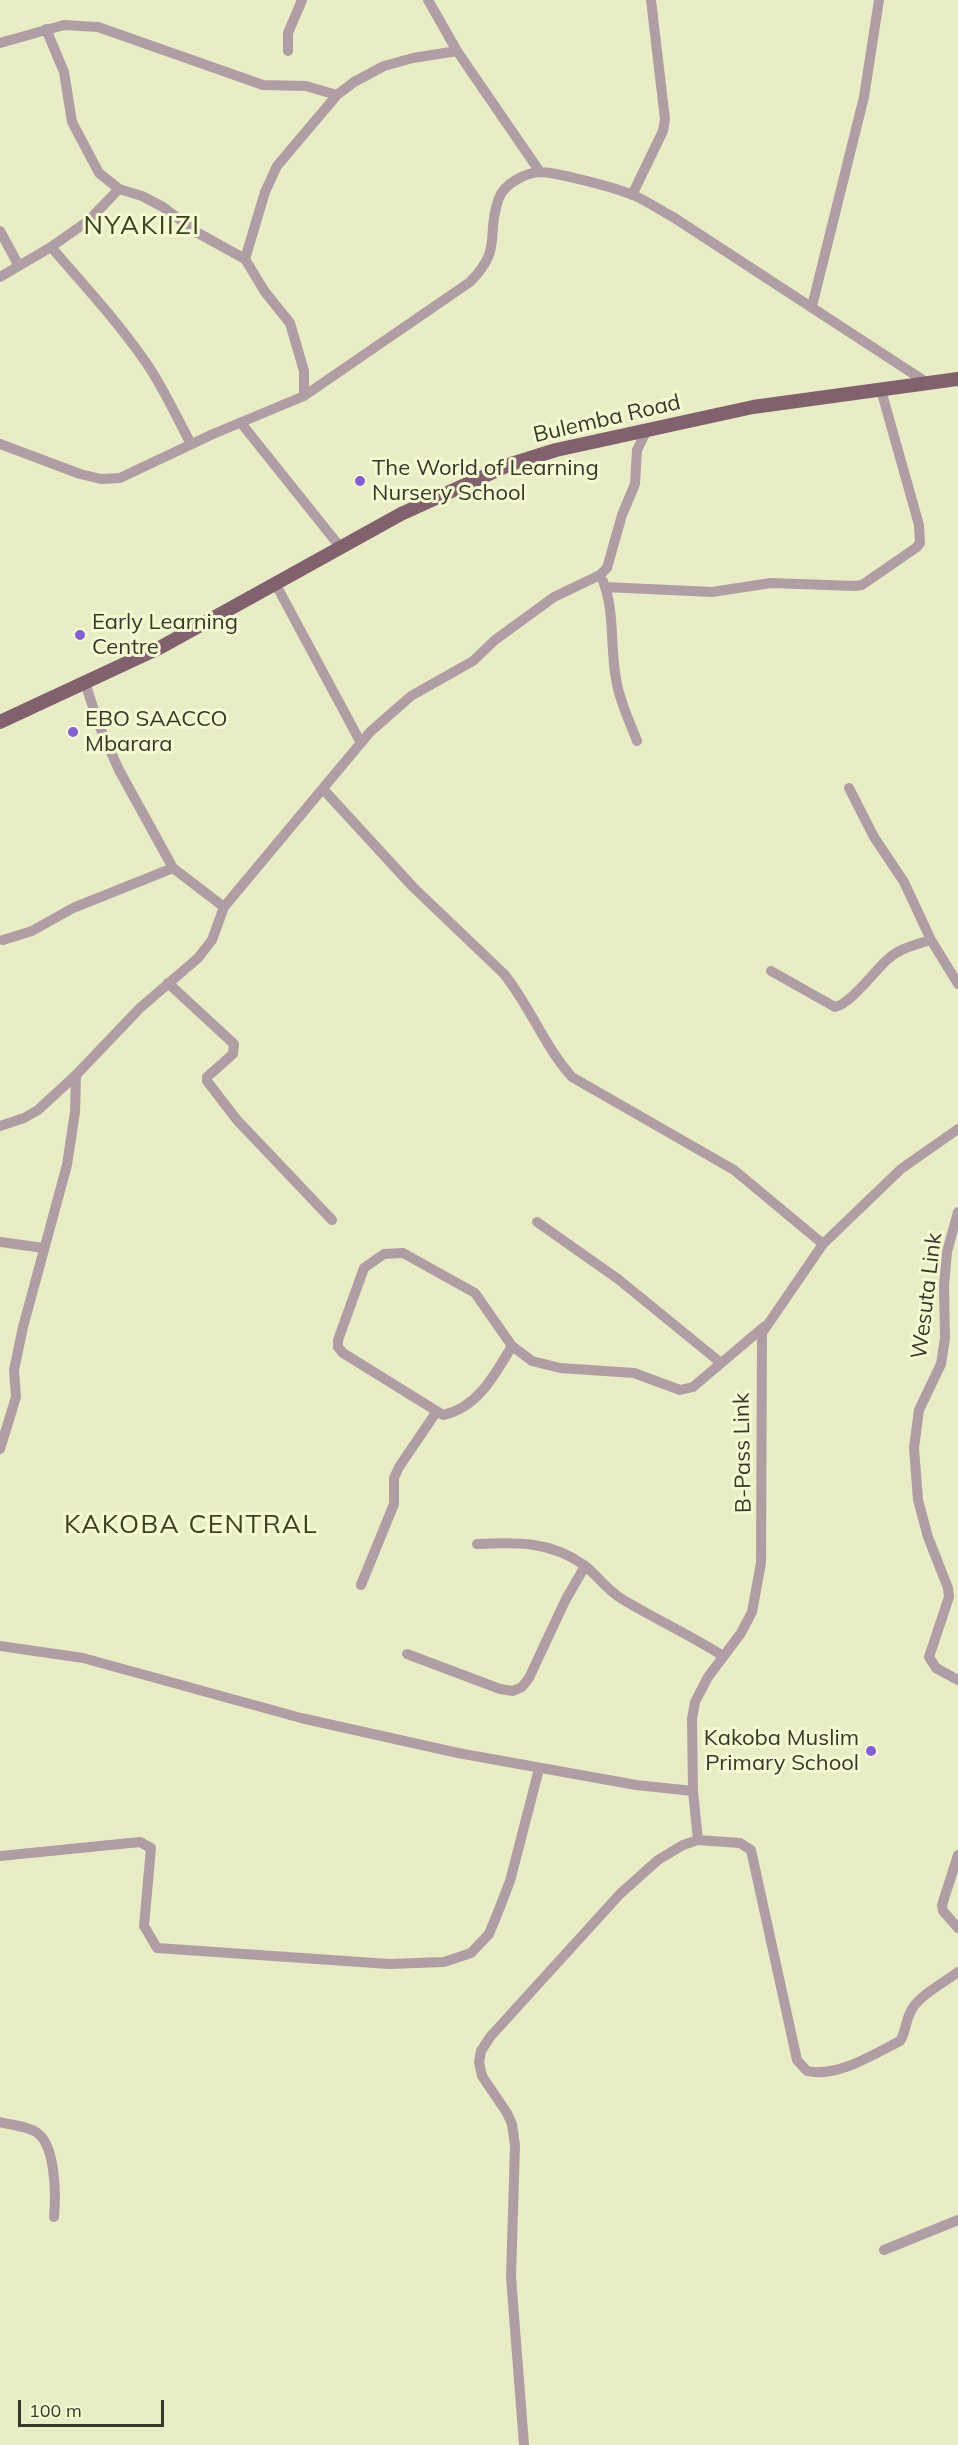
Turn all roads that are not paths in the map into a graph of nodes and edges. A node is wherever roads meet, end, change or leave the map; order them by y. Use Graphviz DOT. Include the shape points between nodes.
graph roads {
  1 [pos="302,0"];
  2 [pos="428,0"];
  3 [pos="651,0"];
  4 [pos="879,0"];
  5 [pos="46,29"];
  6 [pos="0,43"];
  7 [pos="288,51"];
  8 [pos="457,51"];
  9 [pos="337,95"];
  10 [pos="540,172"];
  11 [pos="119,189"];
  12 [pos="632,195"];
  13 [pos="0,231"];
  14 [pos="51,247"];
  15 [pos="244,259"];
  16 [pos="20,266"];
  17 [pos="0,277"];
  18 [pos="812,306"];
  19 [pos="958,379"];
  20 [pos="929,384"];
  21 [pos="881,390"];
  22 [pos="303,396"];
  23 [pos="242,423"];
  24 [pos="646,432"];
  25 [pos="0,444"];
  26 [pos="191,444"];
  27 [pos="341,548"];
  28 [pos="600,575"];
  29 [pos="275,583"];
  30 [pos="605,587"];
  31 [pos="85,682"];
  32 [pos="0,722"];
  33 [pos="637,741"];
  34 [pos="361,743"];
  35 [pos="849,788"];
  36 [pos="323,789"];
  37 [pos="173,868"];
  38 [pos="224,907"];
  39 [pos="3,940"];
  40 [pos="931,940"];
  41 [pos="771,971"];
  42 [pos="168,983"];
  43 [pos="958,984"];
  44 [pos="76,1075"];
  45 [pos="0,1126"];
  46 [pos="958,1129"];
  47 [pos="958,1212"];
  48 [pos="332,1220"];
  49 [pos="537,1222"];
  50 [pos="0,1242"];
  51 [pos="823,1244"];
  52 [pos="44,1248"];
  53 [pos="765,1326"];
  54 [pos="512,1346"];
  55 [pos="721,1363"];
  56 [pos="437,1411"];
  57 [pos="0,1449"];
  58 [pos="477,1544"];
  59 [pos="585,1566"];
  60 [pos="361,1585"];
  61 [pos="0,1646"];
  62 [pos="407,1654"];
  63 [pos="723,1656"];
  64 [pos="958,1680"];
  65 [pos="539,1769"];
  66 [pos="693,1791"];
  67 [pos="698,1840"];
  68 [pos="958,1855"];
  69 [pos="0,1856"];
  70 [pos="958,1928"];
  71 [pos="958,1972"];
  72 [pos="0,2122"];
  73 [pos="54,2217"];
  74 [pos="958,2220"];
  75 [pos="884,2250"];
  76 [pos="524,2445"];
  1 -- 7 [label="street" via="288,33"];
  2 -- 8 [label="street"];
  3 -- 12 [label="street" via="665,119"];
  4 -- 18 [label="street" via="864,96"];
  5 -- 6 [label="street"];
  5 -- 9 [label="street" via="64,25 98,27 263,85 306,86"];
  5 -- 11 [label="street" via="64,72 72,122 99,173"];
  8 -- 9 [label="street" via="384,66"];
  8 -- 10 [label="street"];
  9 -- 15 [label="street" via="277,166"];
  10 -- 12 [label="street"];
  10 -- 22 [label="street" via="509,184 499,197 490,256 470,282"];
  11 -- 14 [label="street" via="88,221"];
  11 -- 15 [label="street" via="163,207"];
  12 -- 18 [label="street"];
  13 -- 16 [label="street"];
  14 -- 16 [label="street"];
  14 -- 26 [label="street" via="136,349"];
  15 -- 22 [label="street" via="290,323 304,371"];
  16 -- 17 [label="street"];
  18 -- 20 [label="street"];
  19 -- 20 [label="main road, Bulemba Road"];
  20 -- 21 [label="main road, Bulemba Road"];
  21 -- 24 [label="main road, Bulemba Road" via="753,407"];
  21 -- 30 [label="street" via="919,525 917,548 855,586 771,583 712,592"];
  22 -- 23 [label="street"];
  23 -- 26 [label="street"];
  23 -- 27 [label="street"];
  24 -- 27 [label="main road, Bulemba Road" via="556,450 511,464 401,514"];
  24 -- 28 [label="street" via="637,450 632,494 607,568"];
  25 -- 26 [label="street" via="80,474 111,480 133,474"];
  27 -- 29 [label="main road, Bulemba Road"];
  28 -- 30 [label="street"];
  28 -- 34 [label="street" via="554,597 473,661 411,696"];
  29 -- 31 [label="main road, Bulemba Road" via="161,647"];
  29 -- 34 [label="street"];
  30 -- 33 [label="street" via="616,679"];
  31 -- 32 [label="main road, Bulemba Road"];
  31 -- 37 [label="street" via="119,770"];
  34 -- 36 [label="street"];
  35 -- 40 [label="street" via="874,837 904,882"];
  36 -- 38 [label="street"];
  36 -- 51 [label="street" via="413,887 504,974 555,1059 572,1077 734,1170"];
  37 -- 38 [label="street"];
  37 -- 39 [label="street" via="73,908 32,931"];
  38 -- 42 [label="street" via="212,940 198,958"];
  40 -- 41 [label="street" via="888,958 846,1001 835,1007"];
  40 -- 43 [label="street"];
  42 -- 44 [label="street"];
  42 -- 48 [label="street" via="234,1044 233,1054 207,1077 207,1082 237,1120"];
  44 -- 45 [label="street" via="38,1110"];
  44 -- 52 [label="street" via="67,1165"];
  46 -- 51 [label="street, B-Pass Link" via="901,1169"];
  47 -- 64 [label="street, Wesuta Link" via="947,1252 945,1338 940,1364 919,1410 914,1448 918,1500 949,1597 929,1657 936,1668"];
  49 -- 55 [label="street" via="618,1279"];
  50 -- 52 [label="street"];
  51 -- 53 [label="street, B-Pass Link"];
  52 -- 57 [label="street" via="14,1370 16,1397"];
  53 -- 55 [label="street"];
  53 -- 63 [label="street, B-Pass Link" via="761,1348 761,1563 752,1612"];
  54 -- 55 [label="street" via="544,1365 634,1373 680,1390 693,1387"];
  54 -- 56 [label="street" via="480,1393 451,1413"];
  54 -- 56 [label="street" via="475,1293 403,1253 384,1254 372,1260 364,1268 338,1347"];
  56 -- 60 [label="street" via="394,1478 394,1503"];
  58 -- 59 [label="street" via="541,1544"];
  59 -- 62 [label="street" via="522,1687 513,1691 500,1689"];
  59 -- 63 [label="street" via="615,1595"];
  61 -- 65 [label="street" via="83,1658 301,1718"];
  63 -- 66 [label="street, B-Pass Link" via="695,1702"];
  65 -- 66 [label="street"];
  65 -- 69 [label="street" via="510,1881 489,1934 471,1953 444,1962 389,1964 157,1948 144,1926 151,1848 147,1845 140,1842"];
  66 -- 67 [label="street, B-Pass Link"];
  67 -- 71 [label="street" via="740,1844 752,1850 797,2060 807,2071 825,2072 842,2067 900,2041 916,2004"];
  67 -- 76 [label="street" via="658,1860 639,1875 519,2003 481,2051 478,2062 482,2076 507,2113 515,2145 511,2277"];
  68 -- 70 [label="street" via="942,1905"];
  72 -- 73 [label="street" via="34,2130 42,2136 56,2180"];
  74 -- 75 [label="street"];
}
